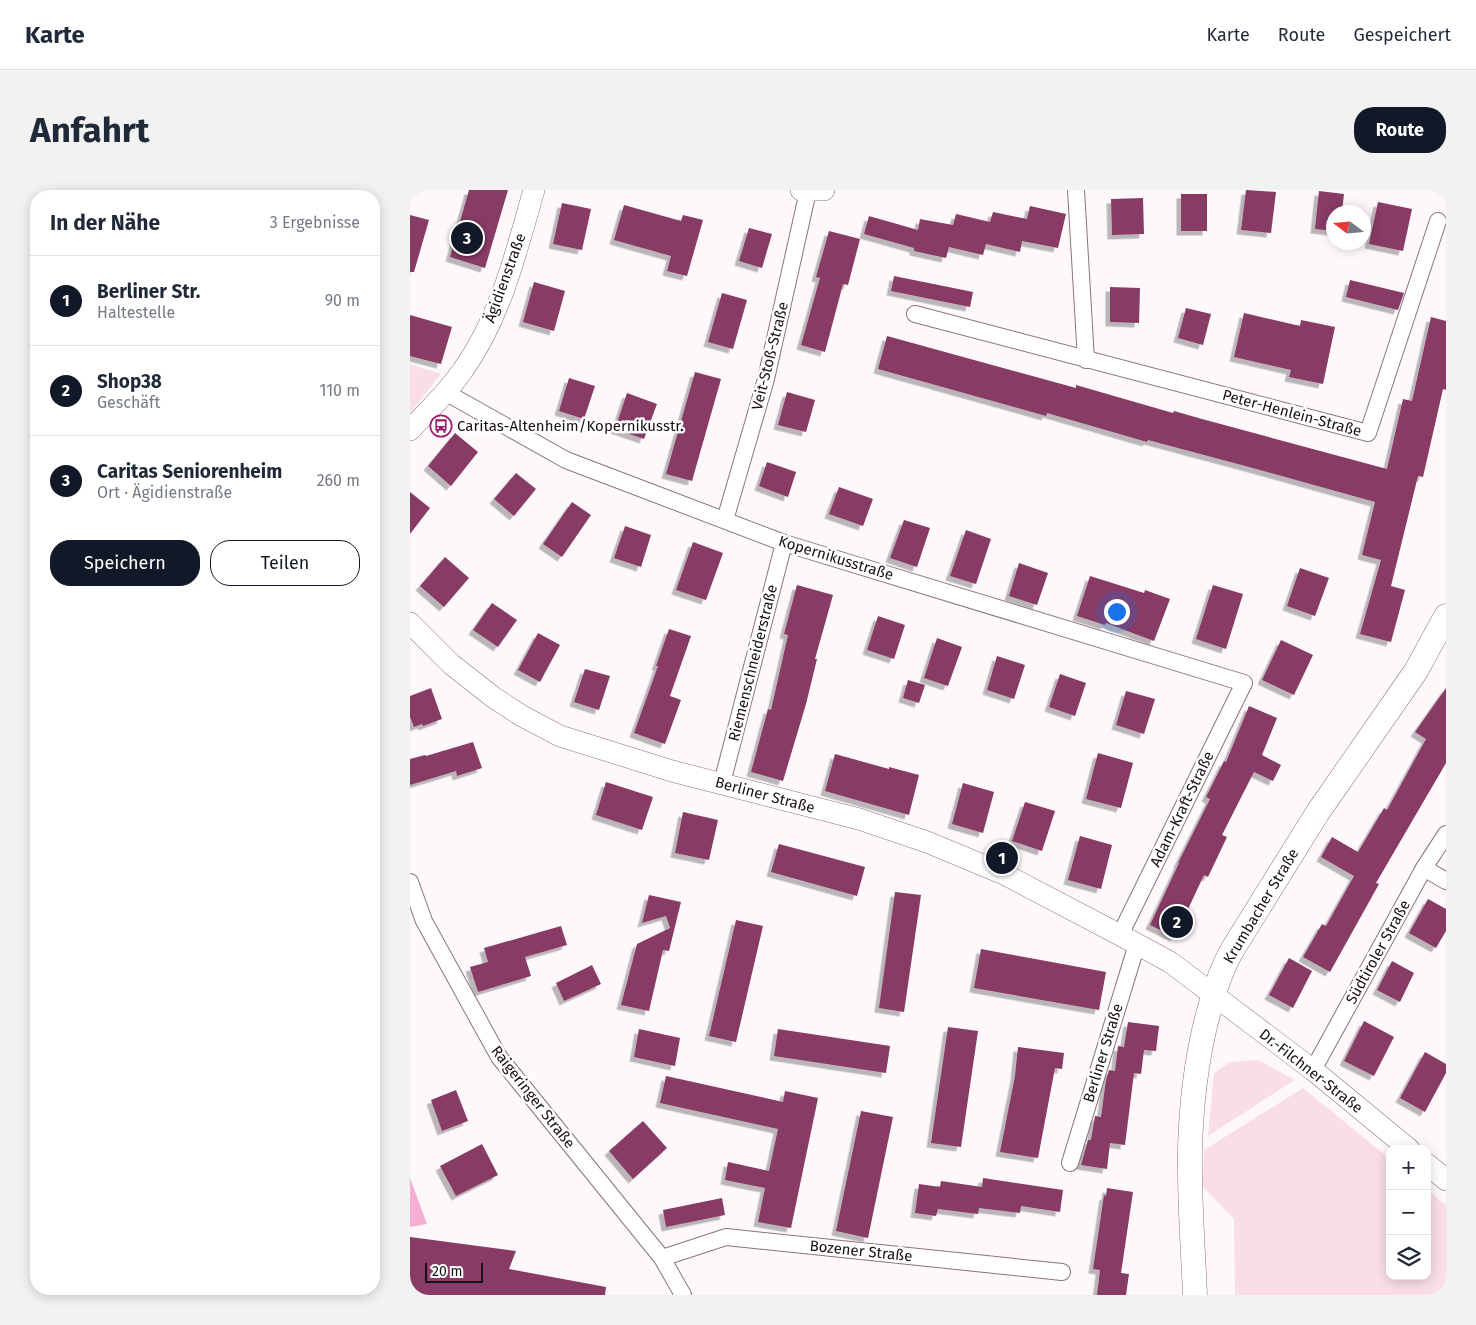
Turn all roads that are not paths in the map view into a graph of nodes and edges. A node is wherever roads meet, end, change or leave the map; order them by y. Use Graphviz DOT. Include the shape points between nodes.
graph roads {
  1 [pos="534,190"];
  2 [pos="811,190"];
  3 [pos="1076,190"];
  4 [pos="1438,221"];
  5 [pos="915,314"];
  6 [pos="1086,360"];
  7 [pos="445,392"];
  8 [pos="410,430"];
  9 [pos="725,520"];
  10 [pos="784,543"];
  11 [pos="1446,616"];
  12 [pos="410,623"];
  13 [pos="1244,683"];
  14 [pos="722,783"];
  15 [pos="1446,834"];
  16 [pos="1424,868"];
  17 [pos="1446,881"];
  18 [pos="410,882"];
  19 [pos="1128,939"];
  20 [pos="1213,995"];
  21 [pos="1313,1070"];
  22 [pos="1403,1145"];
  23 [pos="1070,1163"];
  24 [pos="1431,1167"];
  25 [pos="1446,1180"];
  26 [pos="662,1258"];
  27 [pos="1062,1272"];
  28 [pos="683,1295"];
  29 [pos="1195,1295"];
  1 -- 7 [label="street, Ägidienstraße" via="506,285 485,334"];
  2 -- 9 [label="street, Veit-Stoß-Straße" via="766,378"];
  3 -- 6 [label="street"];
  4 -- 6 [label="street, Peter-Henlein-Straße" via="1368,433"];
  5 -- 6 [label="street, Peter-Henlein-Straße"];
  7 -- 8 [label="street, Ägidienstraße"];
  7 -- 9 [label="street, Kopernikusstraße" via="566,460"];
  9 -- 10 [label="street, Kopernikusstraße"];
  10 -- 13 [label="street, Kopernikusstraße"];
  10 -- 14 [label="street, Riemenschneiderstraße"];
  11 -- 20 [label="main road, Krumbacher Straße" via="1416,671 1318,812 1226,959"];
  12 -- 14 [label="street, Berliner Straße" via="451,664 493,697 560,736"];
  13 -- 19 [label="street, Adam-Kraft-Straße"];
  14 -- 19 [label="street, Berliner Straße" via="859,819 927,842 1004,874"];
  15 -- 16 [label="street, Südtiroler Straße"];
  16 -- 17 [label="street"];
  16 -- 21 [label="street, Südtiroler Straße"];
  18 -- 26 [label="street, Raigeringer Straße" via="424,921 499,1057"];
  19 -- 20 [label="street, Berliner Straße" via="1170,962"];
  19 -- 23 [label="street, Berliner Straße"];
  20 -- 21 [label="street, Dr.-Filchner-Straße"];
  20 -- 29 [label="main road, Krumbacher Straße" via="1200,1049 1191,1116"];
  21 -- 22 [label="street, Dr.-Filchner-Straße"];
  24 -- 25 [label="street"];
  26 -- 27 [label="street, Bozener Straße" via="726,1237"];
  26 -- 28 [label="street, Raigeringer Straße"];
}
